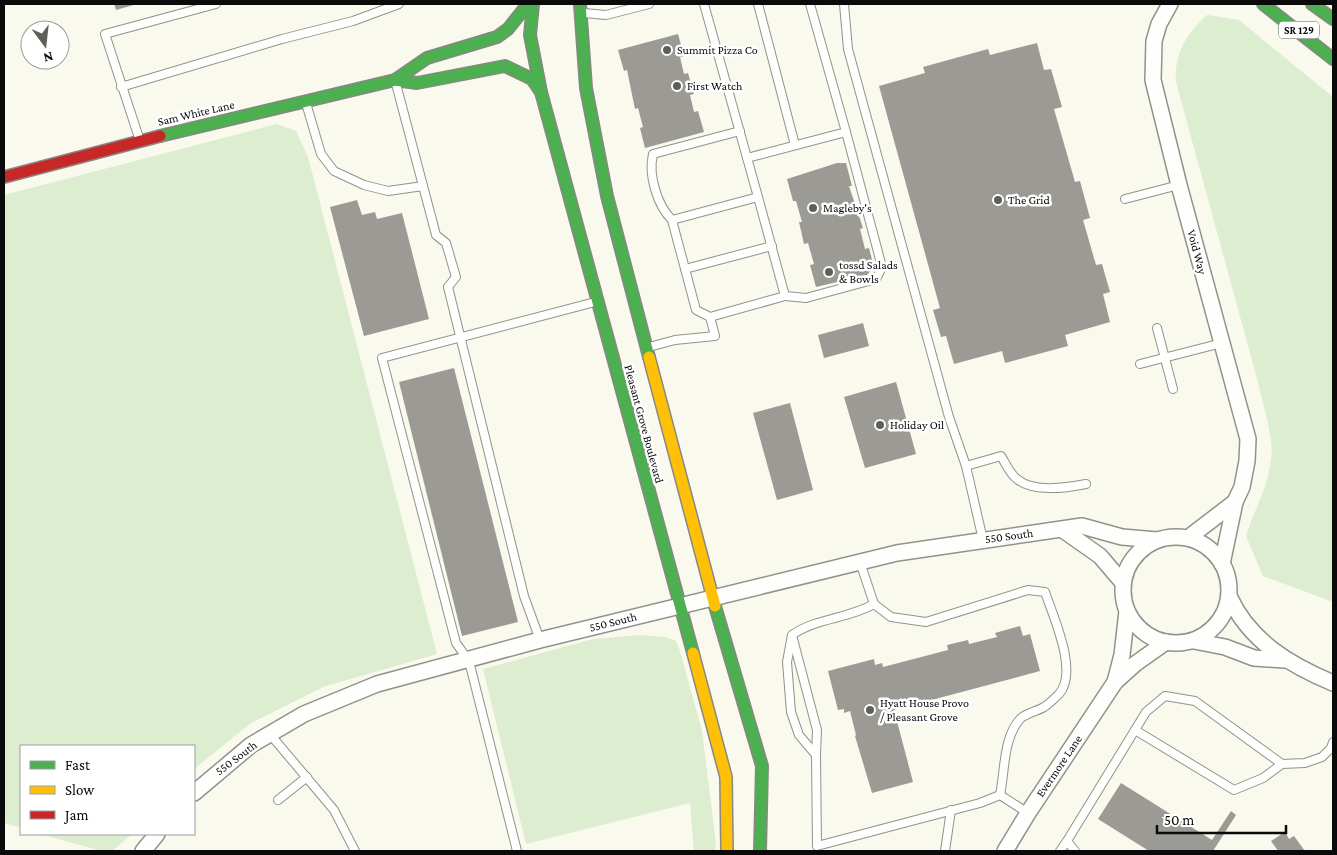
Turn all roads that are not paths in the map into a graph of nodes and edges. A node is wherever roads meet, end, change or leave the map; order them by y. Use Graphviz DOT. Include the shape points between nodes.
graph roads {
  1 [pos="216,4"];
  2 [pos="399,4"];
  3 [pos="528,4"];
  4 [pos="534,4"];
  5 [pos="650,4"];
  6 [pos="704,4"];
  7 [pos="758,4"];
  8 [pos="810,4"];
  9 [pos="844,4"];
  10 [pos="1170,4"];
  11 [pos="1263,4"];
  12 [pos="1312,4"];
  13 [pos="580,8"];
  14 [pos="1333,20"];
  15 [pos="1333,59"];
  16 [pos="395,80"];
  17 [pos="121,87"];
  18 [pos="541,92"];
  19 [pos="305,101"];
  20 [pos="740,131"];
  21 [pos="846,132"];
  22 [pos="140,141"];
  23 [pos="795,145"];
  24 [pos="747,158"];
  25 [pos="4,177"];
  26 [pos="1178,185"];
  27 [pos="423,186"];
  28 [pos="758,197"];
  29 [pos="1125,199"];
  30 [pos="672,220"];
  31 [pos="772,246"];
  32 [pos="685,269"];
  33 [pos="786,296"];
  34 [pos="597,301"];
  35 [pos="710,317"];
  36 [pos="1157,328"];
  37 [pos="460,337"];
  38 [pos="1222,343"];
  39 [pos="648,348"];
  40 [pos="1164,358"];
  41 [pos="1140,364"];
  42 [pos="1173,389"];
  43 [pos="966,466"];
  44 [pos="1086,484"];
  45 [pos="1235,502"];
  46 [pos="1063,530"];
  47 [pos="1188,538"];
  48 [pos="983,540"];
  49 [pos="1157,540"];
  50 [pos="860,562"];
  51 [pos="1222,564"];
  52 [pos="1123,583"];
  53 [pos="1229,596"];
  54 [pos="714,598"];
  55 [pos="874,604"];
  56 [pos="680,606"];
  57 [pos="1127,611"];
  58 [pos="792,635"];
  59 [pos="540,640"];
  60 [pos="1194,641"];
  61 [pos="1166,642"];
  62 [pos="1284,660"];
  63 [pos="469,661"];
  64 [pos="1115,682"];
  65 [pos="1333,683"];
  66 [pos="1134,730"];
  67 [pos="269,733"];
  68 [pos="1333,742"];
  69 [pos="816,755"];
  70 [pos="1282,764"];
  71 [pos="307,777"];
  72 [pos="195,792"];
  73 [pos="1000,795"];
  74 [pos="278,800"];
  75 [pos="951,810"];
  76 [pos="1028,813"];
  77 [pos="156,835"];
  78 [pos="1067,841"];
  79 [pos="818,849"];
  80 [pos="142,851"];
  81 [pos="355,851"];
  82 [pos="517,851"];
  83 [pos="727,851"];
  84 [pos="760,851"];
  85 [pos="945,851"];
  86 [pos="1005,851"];
  87 [pos="1060,851"];
  88 [pos="1075,851"];
  1 -- 17 [label="lane" via="105,34"];
  2 -- 17 [label="lane" via="353,21"];
  3 -- 16 [label="main road, Sam White Lane" via="508,29 497,37 427,58"];
  4 -- 18 [label="main road, Pleasant Grove Boulevard" via="530,35"];
  5 -- 13 [label="lane" via="606,15"];
  6 -- 20 [label="lane"];
  7 -- 23 [label="lane"];
  8 -- 21 [label="lane"];
  9 -- 43 [label="lane" via="848,49 949,417"];
  10 -- 26 [label="street, Void Way" via="1154,41 1153,80"];
  11 -- 15 [label="main road, SR 129"];
  12 -- 14 [label="main road, SR 129"];
  13 -- 39 [label="main road, Pleasant Grove Boulevard" via="586,88 607,196"];
  16 -- 18 [label="main road, Sam White Lane" via="417,83 505,66 532,79"];
  16 -- 19 [label="main road, Sam White Lane"];
  16 -- 27 [label="lane"];
  17 -- 22 [label="lane"];
  18 -- 34 [label="main road, Pleasant Grove Boulevard"];
  19 -- 22 [label="main road, Sam White Lane"];
  19 -- 27 [label="lane" via="321,154 334,172 388,191"];
  20 -- 24 [label="lane"];
  20 -- 30 [label="lane" via="653,154 650,165 662,209"];
  21 -- 23 [label="lane"];
  21 -- 33 [label="lane" via="882,267 876,279 806,298"];
  22 -- 25 [label="main road, Sam White Lane"];
  23 -- 24 [label="lane"];
  24 -- 28 [label="lane"];
  26 -- 29 [label="lane"];
  26 -- 38 [label="street, Void Way"];
  27 -- 37 [label="lane" via="436,236 446,243 456,278 448,288"];
  28 -- 30 [label="lane"];
  28 -- 31 [label="lane"];
  30 -- 32 [label="lane"];
  31 -- 32 [label="lane"];
  31 -- 33 [label="lane"];
  32 -- 35 [label="lane" via="696,310"];
  33 -- 35 [label="lane"];
  34 -- 37 [label="lane"];
  34 -- 56 [label="main road, Pleasant Grove Boulevard"];
  35 -- 39 [label="lane" via="715,336 675,340"];
  36 -- 40 [label="lane"];
  37 -- 59 [label="lane" via="524,596"];
  37 -- 63 [label="lane" via="382,358 456,643"];
  38 -- 40 [label="lane"];
  38 -- 45 [label="street, Void Way" via="1248,439 1242,486"];
  39 -- 54 [label="main road, Pleasant Grove Boulevard"];
  40 -- 41 [label="lane"];
  40 -- 42 [label="lane"];
  43 -- 44 [label="lane" via="1001,456 1015,478 1026,486 1068,488"];
  43 -- 48 [label="lane"];
  45 -- 47 [label="street"];
  45 -- 51 [label="street, Void Way"];
  46 -- 48 [label="street, 550 South"];
  46 -- 49 [label="street, 550 South" via="1082,526 1122,537"];
  46 -- 52 [label="street" via="1100,556"];
  47 -- 49 [label="street"];
  47 -- 51 [label="street" via="1216,554"];
  48 -- 50 [label="street, 550 South"];
  49 -- 52 [label="street" via="1133,558"];
  50 -- 54 [label="street, 550 South"];
  50 -- 55 [label="lane"];
  51 -- 53 [label="street" via="1230,585"];
  52 -- 57 [label="street"];
  53 -- 60 [label="street" via="1222,618 1210,632"];
  53 -- 62 [label="street" via="1244,624"];
  54 -- 56 [label="street, 550 South"];
  54 -- 84 [label="main road, Pleasant Grove Boulevard" via="762,766"];
  55 -- 58 [label="lane" via="860,612 802,628"];
  55 -- 73 [label="lane" via="891,617 926,622 1028,590 1045,592 1060,634 1067,673 1060,692 1045,707 1021,718 1006,746"];
  56 -- 59 [label="street, 550 South"];
  56 -- 83 [label="main road, Pleasant Grove Boulevard" via="726,777"];
  57 -- 61 [label="street" via="1142,632"];
  57 -- 64 [label="street"];
  58 -- 69 [label="lane" via="817,730"];
  58 -- 69 [label="lane" via="788,662 790,712 799,735"];
  59 -- 63 [label="street, 550 South"];
  60 -- 61 [label="street"];
  60 -- 62 [label="street" via="1254,658"];
  61 -- 64 [label="street"];
  62 -- 65 [label="street"];
  63 -- 67 [label="street, 550 South" via="377,684 304,714"];
  63 -- 82 [label="lane"];
  64 -- 76 [label="street, Evermore Lane"];
  66 -- 70 [label="lane" via="1234,790 1263,778"];
  66 -- 70 [label="lane" via="1146,712 1165,696 1195,701"];
  66 -- 78 [label="lane"];
  67 -- 71 [label="lane"];
  67 -- 72 [label="street, 550 South" via="228,762"];
  68 -- 70 [label="lane" via="1322,757 1305,763"];
  69 -- 79 [label="lane"];
  71 -- 74 [label="lane"];
  71 -- 81 [label="lane" via="334,810"];
  73 -- 75 [label="lane"];
  73 -- 76 [label="lane"];
  75 -- 79 [label="lane"];
  75 -- 85 [label="lane"];
  76 -- 86 [label="street, Evermore Lane"];
  77 -- 80 [label="street"];
  78 -- 87 [label="lane"];
  78 -- 88 [label="lane"];
}
